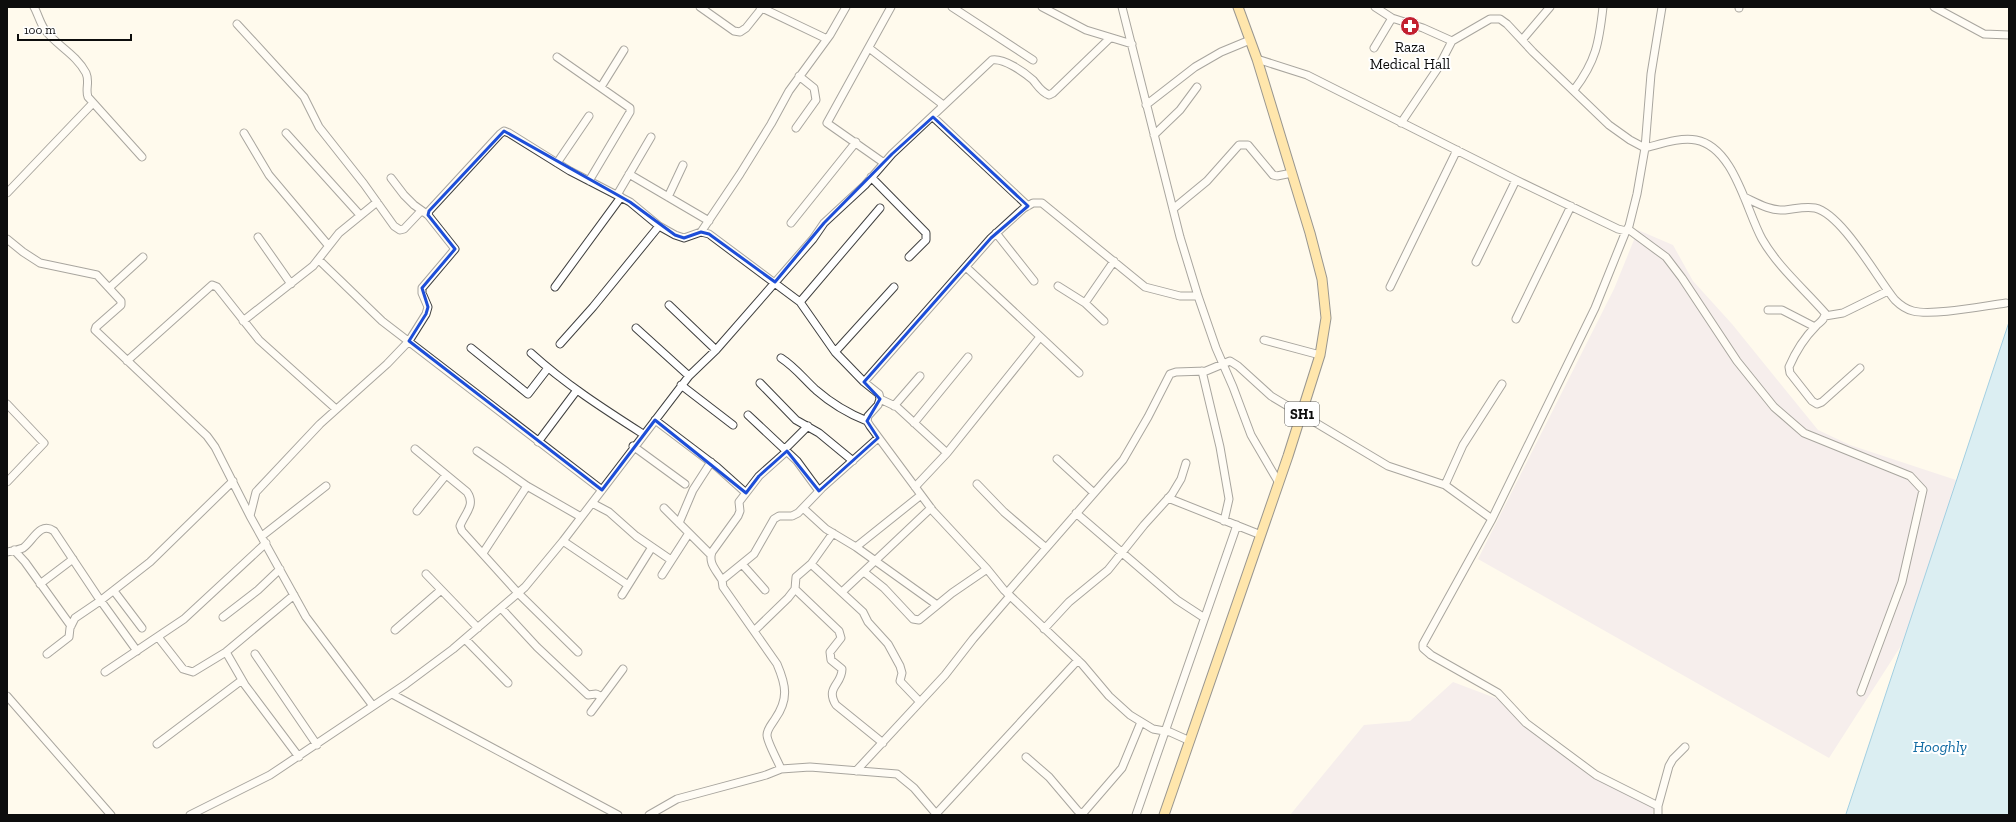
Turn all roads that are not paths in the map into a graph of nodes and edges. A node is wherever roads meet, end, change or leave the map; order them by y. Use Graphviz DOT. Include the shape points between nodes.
graph roads {
  1 [pos="34,7"];
  2 [pos="700,7"];
  3 [pos="761,7"];
  4 [pos="846,7"];
  5 [pos="891,7"];
  6 [pos="952,7"];
  7 [pos="1042,7"];
  8 [pos="1122,7"];
  9 [pos="1238,7"];
  10 [pos="1375,7"];
  11 [pos="1550,7"];
  12 [pos="1603,7"];
  13 [pos="1662,7"];
  14 [pos="1934,7"];
  15 [pos="1392,18"];
  16 [pos="237,24"];
  17 [pos="2009,35"];
  18 [pos="1110,38"];
  19 [pos="827,39"];
  20 [pos="1250,40"];
  21 [pos="1522,40"];
  22 [pos="1452,41"];
  23 [pos="1132,44"];
  24 [pos="869,48"];
  25 [pos="1374,48"];
  26 [pos="624,50"];
  27 [pos="558,57"];
  28 [pos="1257,59"];
  29 [pos="1033,60"];
  30 [pos="799,76"];
  31 [pos="601,87"];
  32 [pos="1197,87"];
  33 [pos="1574,90"];
  34 [pos="93,103"];
  35 [pos="1146,105"];
  36 [pos="942,108"];
  37 [pos="589,116"];
  38 [pos="933,117"];
  39 [pos="1401,123"];
  40 [pos="796,128"];
  41 [pos="244,133"];
  42 [pos="286,133"];
  43 [pos="1154,135"];
  44 [pos="651,137"];
  45 [pos="856,142"];
  46 [pos="1645,148"];
  47 [pos="1457,150"];
  48 [pos="142,157"];
  49 [pos="557,163"];
  50 [pos="884,163"];
  51 [pos="683,165"];
  52 [pos="1292,173"];
  53 [pos="629,174"];
  54 [pos="391,178"];
  55 [pos="871,178"];
  56 [pos="1516,180"];
  57 [pos="589,181"];
  58 [pos="7,193"];
  59 [pos="619,196"];
  60 [pos="668,197"];
  61 [pos="1744,197"];
  62 [pos="377,202"];
  63 [pos="1028,206"];
  64 [pos="1570,206"];
  65 [pos="880,208"];
  66 [pos="1173,209"];
  67 [pos="421,210"];
  68 [pos="360,215"];
  69 [pos="428,215"];
  70 [pos="709,221"];
  71 [pos="791,224"];
  72 [pos="659,226"];
  73 [pos="1627,230"];
  74 [pos="702,232"];
  75 [pos="996,233"];
  76 [pos="258,237"];
  77 [pos="7,239"];
  78 [pos="328,245"];
  79 [pos="143,257"];
  80 [pos="909,257"];
  81 [pos="319,260"];
  82 [pos="1114,261"];
  83 [pos="1476,262"];
  84 [pos="966,267"];
  85 [pos="1034,281"];
  86 [pos="775,282"];
  87 [pos="291,284"];
  88 [pos="1058,286"];
  89 [pos="555,287"];
  90 [pos="894,287"];
  91 [pos="1390,287"];
  92 [pos="109,288"];
  93 [pos="1888,291"];
  94 [pos="1198,296"];
  95 [pos="800,302"];
  96 [pos="1085,303"];
  97 [pos="2006,303"];
  98 [pos="669,305"];
  99 [pos="1768,310"];
  100 [pos="1825,316"];
  101 [pos="1516,319"];
  102 [pos="1104,320"];
  103 [pos="243,321"];
  104 [pos="1815,327"];
  105 [pos="636,328"];
  106 [pos="1040,337"];
  107 [pos="1264,340"];
  108 [pos="409,341"];
  109 [pos="560,344"];
  110 [pos="471,348"];
  111 [pos="716,350"];
  112 [pos="531,352"];
  113 [pos="836,352"];
  114 [pos="1320,354"];
  115 [pos="968,357"];
  116 [pos="782,358"];
  117 [pos="127,361"];
  118 [pos="1223,364"];
  119 [pos="548,368"];
  120 [pos="1860,368"];
  121 [pos="1202,371"];
  122 [pos="1079,373"];
  123 [pos="689,376"];
  124 [pos="920,376"];
  125 [pos="864,382"];
  126 [pos="760,383"];
  127 [pos="1502,384"];
  128 [pos="681,385"];
  129 [pos="577,390"];
  130 [pos="880,399"];
  131 [pos="7,404"];
  132 [pos="894,406"];
  133 [pos="336,409"];
  134 [pos="1302,413"];
  135 [pos="748,415"];
  136 [pos="655,420"];
  137 [pos="867,421"];
  138 [pos="914,423"];
  139 [pos="733,425"];
  140 [pos="808,426"];
  141 [pos="643,434"];
  142 [pos="878,438"];
  143 [pos="538,442"];
  144 [pos="633,446"];
  145 [pos="415,449"];
  146 [pos="786,450"];
  147 [pos="476,451"];
  148 [pos="947,453"];
  149 [pos="1057,459"];
  150 [pos="853,461"];
  151 [pos="711,462"];
  152 [pos="1186,463"];
  153 [pos="446,475"];
  154 [pos="233,481"];
  155 [pos="7,482"];
  156 [pos="1279,483"];
  157 [pos="685,484"];
  158 [pos="978,484"];
  159 [pos="1445,485"];
  160 [pos="326,486"];
  161 [pos="527,486"];
  162 [pos="915,487"];
  163 [pos="602,490"];
  164 [pos="820,491"];
  165 [pos="746,493"];
  166 [pos="1094,494"];
  167 [pos="921,495"];
  168 [pos="1168,498"];
  169 [pos="592,503"];
  170 [pos="664,508"];
  171 [pos="803,508"];
  172 [pos="931,508"];
  173 [pos="417,511"];
  174 [pos="1076,513"];
  175 [pos="250,516"];
  176 [pos="582,517"];
  177 [pos="1492,520"];
  178 [pos="1224,521"];
  179 [pos="679,523"];
  180 [pos="1237,525"];
  181 [pos="689,533"];
  182 [pos="833,533"];
  183 [pos="1261,535"];
  184 [pos="262,536"];
  185 [pos="563,541"];
  186 [pos="266,543"];
  187 [pos="652,546"];
  188 [pos="856,547"];
  189 [pos="1046,548"];
  190 [pos="10,551"];
  191 [pos="483,553"];
  192 [pos="1121,553"];
  193 [pos="711,555"];
  194 [pos="73,559"];
  195 [pos="671,560"];
  196 [pos="876,561"];
  197 [pos="742,564"];
  198 [pos="811,564"];
  199 [pos="987,568"];
  200 [pos="280,569"];
  201 [pos="864,572"];
  202 [pos="426,574"];
  203 [pos="662,575"];
  204 [pos="722,580"];
  205 [pos="40,584"];
  206 [pos="628,585"];
  207 [pos="795,589"];
  208 [pos="441,590"];
  209 [pos="765,590"];
  210 [pos="114,591"];
  211 [pos="842,592"];
  212 [pos="518,593"];
  213 [pos="294,594"];
  214 [pos="622,595"];
  215 [pos="1009,595"];
  216 [pos="100,601"];
  217 [pos="937,605"];
  218 [pos="501,608"];
  219 [pos="223,617"];
  220 [pos="1204,617"];
  221 [pos="71,626"];
  222 [pos="142,628"];
  223 [pos="478,628"];
  224 [pos="1044,629"];
  225 [pos="395,630"];
  226 [pos="754,631"];
  227 [pos="158,637"];
  228 [pos="465,639"];
  229 [pos="137,651"];
  230 [pos="226,652"];
  231 [pos="578,652"];
  232 [pos="47,654"];
  233 [pos="255,654"];
  234 [pos="1078,660"];
  235 [pos="623,669"];
  236 [pos="104,672"];
  237 [pos="242,680"];
  238 [pos="508,684"];
  239 [pos="1861,692"];
  240 [pos="392,694"];
  241 [pos="7,696"];
  242 [pos="602,697"];
  243 [pos="920,702"];
  244 [pos="10,705"];
  245 [pos="373,706"];
  246 [pos="591,712"];
  247 [pos="1141,722"];
  248 [pos="1164,731"];
  249 [pos="1190,741"];
  250 [pos="883,743"];
  251 [pos="157,744"];
  252 [pos="317,745"];
  253 [pos="1686,747"];
  254 [pos="299,757"];
  255 [pos="1026,757"];
  256 [pos="781,769"];
  257 [pos="856,771"];
  258 [pos="1658,806"];
  259 [pos="111,815"];
  260 [pos="190,815"];
  261 [pos="618,815"];
  262 [pos="649,815"];
  263 [pos="937,815"];
  264 [pos="1136,815"];
  265 [pos="1164,815"];
  266 [pos="1658,815"];
  1 -- 34 [label="street" via="45,30 64,46 86,74 86,92"];
  2 -- 3 [label="street" via="734,31 740,32 746,28"];
  3 -- 19 [label="street"];
  4 -- 19 [label="street"];
  5 -- 24 [label="street"];
  6 -- 29 [label="street"];
  7 -- 18 [label="street" via="1086,30"];
  8 -- 23 [label="street"];
  9 -- 20 [label="main road, SH1"];
  10 -- 15 [label="street"];
  11 -- 21 [label="street"];
  12 -- 33 [label="street" via="1598,45 1593,60"];
  13 -- 46 [label="street" via="1652,60"];
  14 -- 17 [label="street" via="1984,34"];
  15 -- 22 [label="street"];
  15 -- 25 [label="street"];
  16 -- 62 [label="street" via="304,97 319,127"];
  18 -- 23 [label="street"];
  18 -- 36 [label="street" via="1049,95 1022,73 1004,62 992,60"];
  19 -- 30 [label="street"];
  20 -- 28 [label="main road, SH1"];
  20 -- 35 [label="street" via="1221,52 1196,67"];
  21 -- 22 [label="street" via="1507,24 1495,18"];
  21 -- 33 [label="street"];
  22 -- 39 [label="street" via="1438,68"];
  23 -- 35 [label="street"];
  24 -- 36 [label="street" via="942,104"];
  24 -- 45 [label="street" via="827,120 828,124"];
  26 -- 31 [label="street"];
  27 -- 31 [label="street"];
  28 -- 39 [label="street" via="1307,75"];
  28 -- 52 [label="main road, SH1"];
  30 -- 40 [label="street" via="814,88 816,100"];
  30 -- 70 [label="street"];
  31 -- 57 [label="street" via="628,105 630,112"];
  32 -- 43 [label="street" via="1180,110"];
  33 -- 46 [label="street" via="1609,126"];
  34 -- 48 [label="street"];
  34 -- 58 [label="street"];
  35 -- 43 [label="street"];
  36 -- 38 [label="street"];
  37 -- 49 [label="street"];
  38 -- 50 [label="street"];
  38 -- 63 [label="street"];
  39 -- 47 [label="street"];
  41 -- 78 [label="street" via="269,175"];
  42 -- 68 [label="street"];
  43 -- 66 [label="street"];
  44 -- 53 [label="street"];
  45 -- 50 [label="street"];
  45 -- 71 [label="street"];
  46 -- 61 [label="street" via="1681,140 1705,143 1722,157"];
  46 -- 73 [label="street" via="1637,194"];
  47 -- 56 [label="street"];
  47 -- 91 [label="street"];
  49 -- 57 [label="street"];
  49 -- 69 [label="street" via="504,131"];
  50 -- 55 [label="street"];
  51 -- 60 [label="street"];
  52 -- 66 [label="street" via="1273,175 1248,145 1239,145 1207,181"];
  52 -- 114 [label="main road, SH1" via="1322,279 1326,318"];
  53 -- 59 [label="street"];
  53 -- 60 [label="street"];
  54 -- 67 [label="street" via="404,195"];
  55 -- 80 [label="street" via="926,233 926,240"];
  55 -- 86 [label="street" via="824,223"];
  56 -- 64 [label="street"];
  56 -- 83 [label="street"];
  57 -- 59 [label="street"];
  59 -- 72 [label="street"];
  59 -- 89 [label="street" via="603,224"];
  60 -- 70 [label="street"];
  61 -- 93 [label="street" via="1776,210 1807,207 1821,210 1856,244"];
  61 -- 100 [label="street" via="1762,240"];
  62 -- 67 [label="street" via="394,226 400,230 404,229"];
  62 -- 68 [label="street"];
  63 -- 75 [label="street"];
  63 -- 82 [label="street" via="1042,203"];
  64 -- 73 [label="street" via="1618,229"];
  64 -- 101 [label="street"];
  65 -- 95 [label="street"];
  66 -- 94 [label="street"];
  67 -- 69 [label="street"];
  68 -- 78 [label="street"];
  69 -- 108 [label="street" via="455,249 422,288 428,307"];
  70 -- 74 [label="street"];
  72 -- 74 [label="street" via="684,238"];
  72 -- 109 [label="street"];
  73 -- 177 [label="street" via="1595,308"];
  73 -- 239 [label="street" via="1666,257 1736,361 1774,407 1804,433 1910,476 1923,490 1902,582"];
  74 -- 86 [label="street" via="709,234"];
  75 -- 84 [label="street"];
  75 -- 85 [label="street"];
  76 -- 87 [label="street"];
  77 -- 92 [label="street" via="40,263 95,274"];
  78 -- 81 [label="street"];
  79 -- 92 [label="street"];
  81 -- 87 [label="street"];
  81 -- 108 [label="street" via="382,321"];
  82 -- 94 [label="street" via="1138,282 1153,290 1180,296"];
  82 -- 96 [label="street"];
  84 -- 106 [label="street"];
  84 -- 125 [label="street"];
  86 -- 95 [label="street"];
  86 -- 111 [label="street"];
  87 -- 103 [label="street"];
  88 -- 96 [label="street"];
  90 -- 113 [label="street"];
  92 -- 117 [label="street" via="122,304 95,330"];
  93 -- 97 [label="street" via="1902,307 1915,311 1927,312"];
  93 -- 100 [label="street" via="1843,313"];
  94 -- 118 [label="street"];
  95 -- 113 [label="street"];
  96 -- 102 [label="street"];
  98 -- 111 [label="street"];
  99 -- 104 [label="street" via="1782,310"];
  100 -- 104 [label="street"];
  103 -- 117 [label="street" via="217,287 210,286"];
  103 -- 133 [label="street" via="264,345"];
  104 -- 120 [label="street" via="1788,367 1812,401 1817,404 1822,402"];
  105 -- 123 [label="street"];
  106 -- 122 [label="street"];
  106 -- 148 [label="street"];
  107 -- 114 [label="street"];
  108 -- 133 [label="street"];
  108 -- 143 [label="street"];
  110 -- 119 [label="street" via="528,394"];
  111 -- 123 [label="street"];
  112 -- 119 [label="street"];
  113 -- 125 [label="street"];
  114 -- 134 [label="main road, SH1"];
  115 -- 138 [label="street"];
  116 -- 137 [label="street" via="842,411"];
  117 -- 154 [label="street" via="207,436"];
  118 -- 121 [label="street"];
  118 -- 134 [label="street" via="1234,362 1271,396"];
  118 -- 156 [label="street" via="1251,435"];
  119 -- 129 [label="street"];
  121 -- 166 [label="street" via="1170,374 1123,460"];
  121 -- 178 [label="street" via="1230,499"];
  123 -- 128 [label="street"];
  124 -- 132 [label="street"];
  125 -- 130 [label="street" via="879,394"];
  126 -- 140 [label="street" via="796,420"];
  127 -- 159 [label="street" via="1463,445"];
  128 -- 136 [label="street"];
  128 -- 139 [label="street"];
  129 -- 141 [label="street"];
  129 -- 143 [label="street"];
  130 -- 132 [label="street"];
  130 -- 137 [label="street"];
  131 -- 155 [label="street" via="44,443"];
  132 -- 138 [label="street"];
  133 -- 175 [label="street" via="256,492"];
  134 -- 156 [label="main road, SH1"];
  134 -- 159 [label="street" via="1388,466"];
  135 -- 146 [label="street"];
  136 -- 141 [label="street"];
  136 -- 151 [label="street"];
  137 -- 142 [label="street"];
  138 -- 148 [label="street"];
  140 -- 146 [label="street"];
  140 -- 150 [label="street" via="819,432"];
  141 -- 144 [label="street"];
  142 -- 150 [label="street"];
  142 -- 162 [label="street"];
  143 -- 163 [label="street"];
  144 -- 157 [label="street"];
  144 -- 163 [label="street"];
  145 -- 153 [label="street"];
  146 -- 164 [label="street"];
  146 -- 165 [label="street" via="759,476"];
  147 -- 161 [label="street"];
  148 -- 162 [label="street"];
  149 -- 166 [label="street"];
  150 -- 164 [label="street"];
  151 -- 165 [label="street"];
  151 -- 179 [label="street" via="693,490"];
  152 -- 168 [label="street" via="1181,479"];
  153 -- 173 [label="street"];
  153 -- 191 [label="street" via="471,498 471,507 460,526"];
  154 -- 175 [label="street"];
  154 -- 210 [label="street" via="159,554"];
  156 -- 183 [label="main road, SH1"];
  158 -- 189 [label="street" via="1004,512"];
  159 -- 177 [label="street"];
  160 -- 184 [label="street"];
  161 -- 176 [label="street"];
  161 -- 191 [label="street"];
  162 -- 167 [label="street"];
  163 -- 169 [label="street"];
  164 -- 171 [label="street"];
  165 -- 193 [label="street" via="739,502 738,516"];
  166 -- 174 [label="street"];
  167 -- 172 [label="street"];
  167 -- 188 [label="street"];
  168 -- 178 [label="street"];
  168 -- 192 [label="street"];
  169 -- 176 [label="street"];
  169 -- 187 [label="street" via="609,512"];
  170 -- 179 [label="street"];
  171 -- 182 [label="street"];
  171 -- 197 [label="street" via="792,516 785,515 774,519 754,554"];
  172 -- 196 [label="street"];
  172 -- 199 [label="street"];
  174 -- 189 [label="street"];
  174 -- 192 [label="street"];
  175 -- 184 [label="street"];
  176 -- 185 [label="street"];
  177 -- 258 [label="street" via="1423,648 1430,655 1498,693 1526,724 1586,769"];
  178 -- 180 [label="street"];
  179 -- 181 [label="street"];
  180 -- 183 [label="street"];
  180 -- 220 [label="street"];
  181 -- 193 [label="street"];
  181 -- 195 [label="street"];
  182 -- 188 [label="street"];
  182 -- 198 [label="street"];
  183 -- 249 [label="main road, SH1"];
  184 -- 186 [label="street"];
  185 -- 206 [label="street"];
  185 -- 212 [label="street"];
  186 -- 200 [label="street"];
  186 -- 227 [label="street" via="184,619"];
  187 -- 195 [label="street"];
  187 -- 206 [label="street"];
  188 -- 196 [label="street"];
  189 -- 215 [label="street"];
  190 -- 194 [label="street" via="23,547 43,528 49,528 54,531"];
  190 -- 205 [label="street"];
  191 -- 212 [label="street"];
  192 -- 220 [label="street" via="1177,600"];
  192 -- 224 [label="street" via="1100,578 1069,602"];
  193 -- 204 [label="street" via="711,562"];
  194 -- 205 [label="street"];
  194 -- 216 [label="street"];
  195 -- 203 [label="street"];
  196 -- 201 [label="street"];
  196 -- 217 [label="street"];
  197 -- 204 [label="street"];
  197 -- 209 [label="street"];
  198 -- 207 [label="street" via="796,577"];
  198 -- 211 [label="street"];
  199 -- 215 [label="street"];
  199 -- 217 [label="street"];
  200 -- 213 [label="street"];
  200 -- 219 [label="street"];
  201 -- 211 [label="street"];
  201 -- 217 [label="street" via="884,588 913,619 919,620"];
  202 -- 208 [label="street"];
  204 -- 226 [label="street" via="722,587"];
  205 -- 221 [label="street"];
  206 -- 214 [label="street"];
  207 -- 226 [label="street"];
  207 -- 250 [label="street" via="839,631 841,638 830,652 831,660 842,669 842,673 832,691 832,699"];
  208 -- 223 [label="street"];
  208 -- 225 [label="street"];
  210 -- 216 [label="street"];
  210 -- 222 [label="street"];
  211 -- 243 [label="street" via="863,612 868,622 888,644 900,666 900,681"];
  212 -- 218 [label="street"];
  212 -- 231 [label="street"];
  213 -- 230 [label="street"];
  213 -- 245 [label="street" via="306,616"];
  215 -- 224 [label="street"];
  215 -- 243 [label="street"];
  216 -- 221 [label="street" via="75,618"];
  216 -- 229 [label="street"];
  218 -- 223 [label="street"];
  218 -- 242 [label="street" via="537,647 588,695 596,694"];
  220 -- 248 [label="street"];
  221 -- 232 [label="street" via="69,637"];
  223 -- 228 [label="street"];
  224 -- 234 [label="street"];
  226 -- 256 [label="street" via="777,664 782,677 784,706 767,736"];
  227 -- 229 [label="street"];
  227 -- 230 [label="street" via="183,669 189,672"];
  228 -- 238 [label="street"];
  228 -- 240 [label="street"];
  229 -- 236 [label="street"];
  230 -- 237 [label="street"];
  233 -- 252 [label="street"];
  234 -- 247 [label="street" via="1108,696"];
  234 -- 263 [label="street"];
  235 -- 242 [label="street"];
  237 -- 251 [label="street"];
  237 -- 254 [label="street"];
  240 -- 245 [label="street"];
  240 -- 261 [label="street"];
  241 -- 244 [label="street"];
  242 -- 246 [label="street"];
  243 -- 250 [label="street"];
  244 -- 259 [label="street"];
  245 -- 252 [label="street"];
  247 -- 248 [label="street" via="1153,729"];
  247 -- 255 [label="street" via="1122,768 1084,812 1080,813 1049,777"];
  248 -- 249 [label="street"];
  248 -- 264 [label="street"];
  249 -- 265 [label="main road, SH1"];
  250 -- 257 [label="street"];
  252 -- 254 [label="street"];
  253 -- 258 [label="street" via="1669,766"];
  254 -- 260 [label="street" via="270,775"];
  256 -- 257 [label="street" via="810,767"];
  256 -- 262 [label="street" via="677,799"];
  257 -- 263 [label="street" via="898,774"];
  258 -- 266 [label="street"];
}
